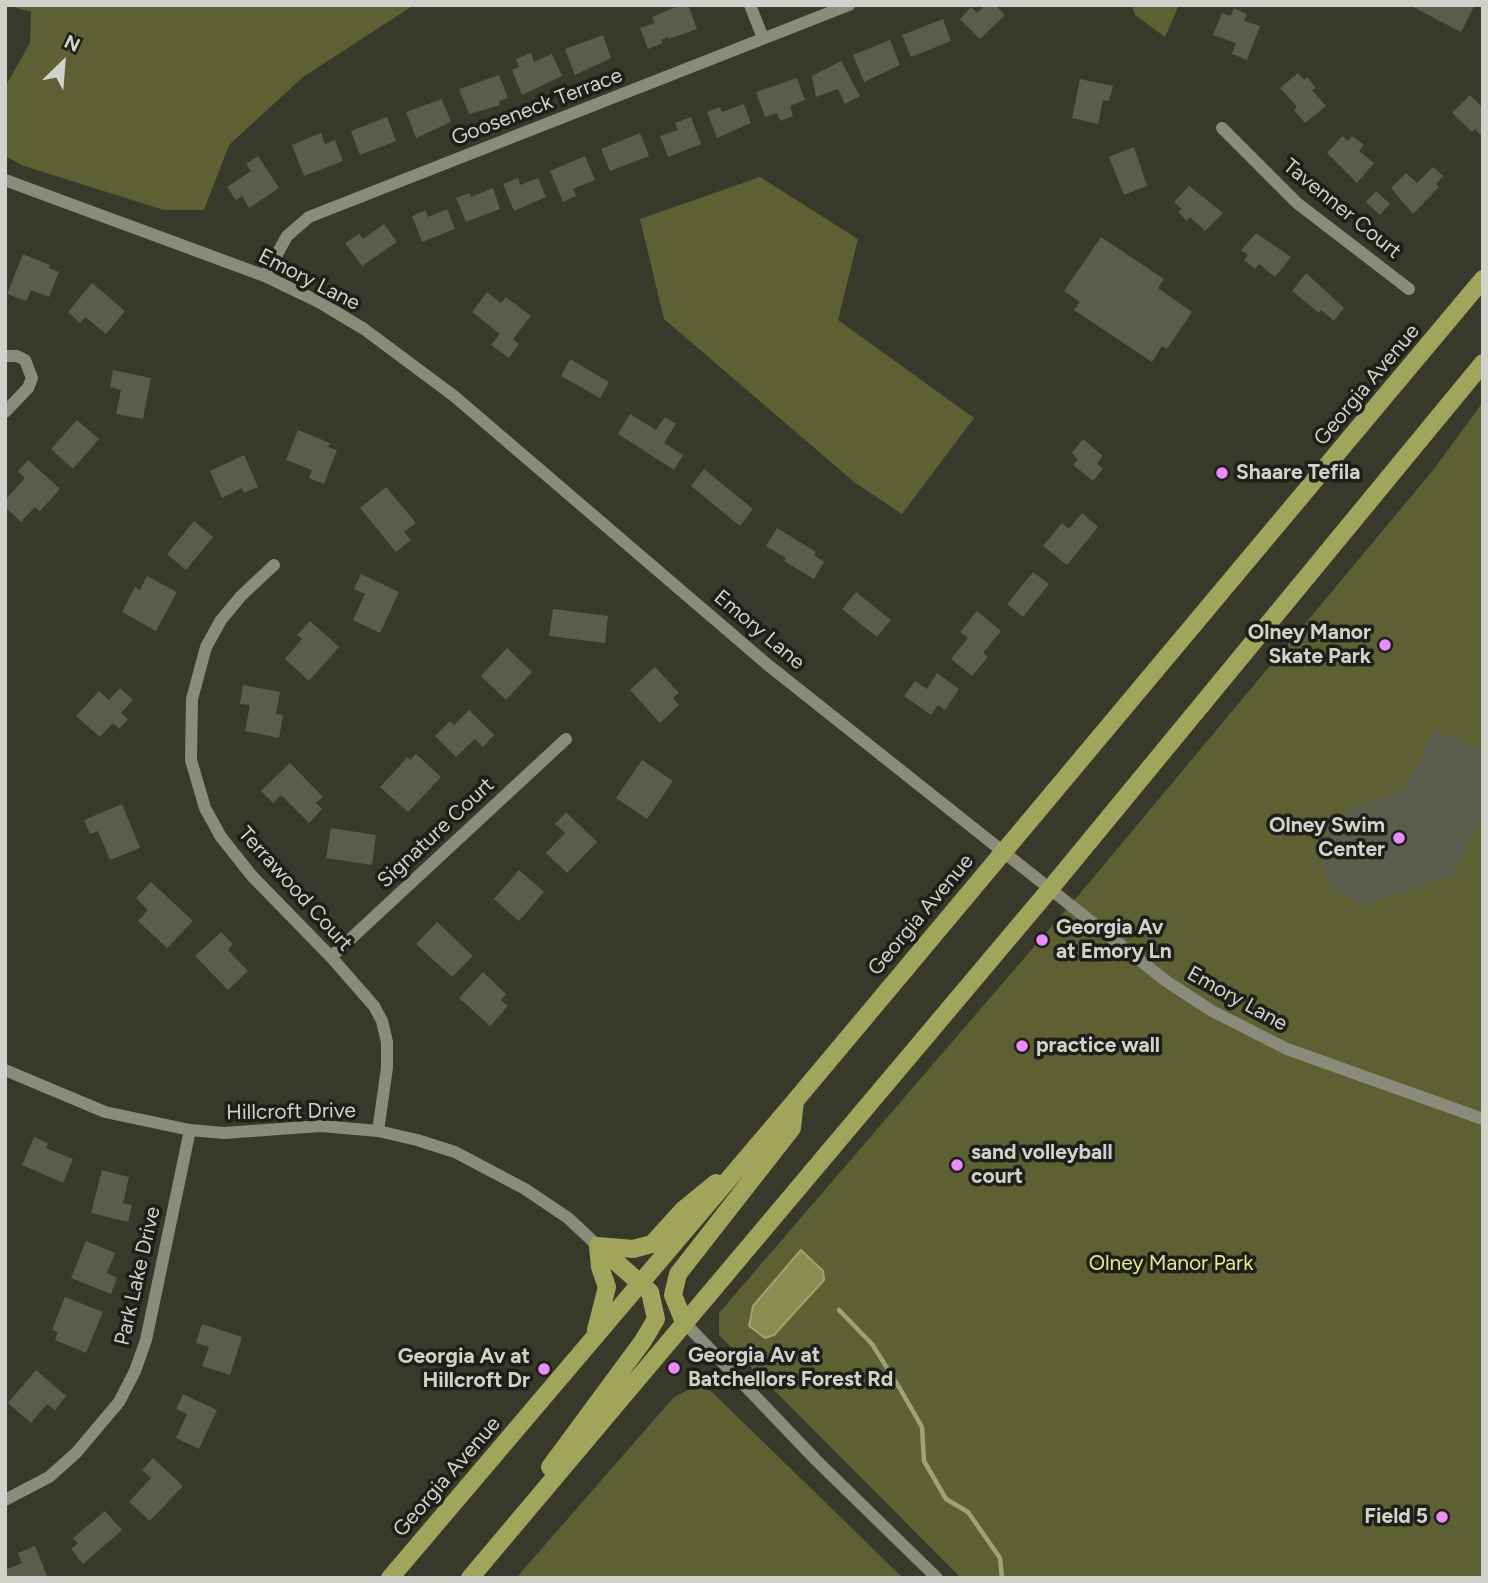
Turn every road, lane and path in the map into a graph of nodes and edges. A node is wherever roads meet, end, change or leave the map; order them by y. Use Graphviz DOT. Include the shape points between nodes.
graph roads {
  1 [pos="750,5"];
  2 [pos="849,5"];
  3 [pos="763,38"];
  4 [pos="1222,128"];
  5 [pos="5,180"];
  6 [pos="265,276"];
  7 [pos="1483,279"];
  8 [pos="1409,289"];
  9 [pos="5,356"];
  10 [pos="1483,363"];
  11 [pos="5,412"];
  12 [pos="274,565"];
  13 [pos="566,738"];
  14 [pos="1003,853"];
  15 [pos="1049,890"];
  16 [pos="331,957"];
  17 [pos="5,1070"];
  18 [pos="795,1101"];
  19 [pos="1483,1119"];
  20 [pos="190,1130"];
  21 [pos="378,1131"];
  22 [pos="739,1167"];
  23 [pos="598,1246"];
  24 [pos="642,1283"];
  25 [pos="684,1322"];
  26 [pos="591,1343"];
  27 [pos="5,1500"];
  28 [pos="506,1535"];
  29 [pos="390,1578"];
  30 [pos="470,1578"];
  31 [pos="937,1578"];
  1 -- 3 [label="street"];
  2 -- 3 [label="street, Gooseneck Terrace"];
  3 -- 6 [label="street, Gooseneck Terrace" via="309,217 286,236"];
  4 -- 8 [label="street, Tavenner Court" via="1297,203"];
  5 -- 6 [label="street, Emory Lane"];
  6 -- 14 [label="street, Emory Lane" via="319,302 409,360 768,665"];
  7 -- 14 [label="main road, Georgia Avenue"];
  9 -- 11 [label="street" via="25,360 32,378"];
  10 -- 15 [label="main road"];
  12 -- 16 [label="street, Terrawood Court" via="221,620 206,647 192,699 191,760 205,808 221,837 252,876"];
  13 -- 16 [label="street, Signature Court"];
  14 -- 15 [label="street, Emory Lane"];
  14 -- 18 [label="main road, Georgia Avenue"];
  15 -- 19 [label="street, Emory Lane" via="1166,981 1249,1032"];
  15 -- 25 [label="main road"];
  16 -- 21 [label="street, Terrawood Court" via="382,1021 387,1068"];
  17 -- 20 [label="street, Hillcroft Drive" via="104,1112"];
  18 -- 22 [label="main road, Georgia Avenue"];
  18 -- 25 [label="main road" via="792,1128 678,1274 673,1295"];
  20 -- 21 [label="street, Hillcroft Drive" via="224,1133 321,1126"];
  20 -- 27 [label="street, Park Lake Drive" via="146,1340 135,1371 119,1402 76,1453 49,1477"];
  21 -- 23 [label="street, Hillcroft Drive" via="455,1152 492,1169 568,1219"];
  22 -- 23 [label="main road" via="683,1210 652,1244 633,1249"];
  22 -- 24 [label="main road, Georgia Avenue"];
  23 -- 24 [label="main road"];
  23 -- 26 [label="main road" via="607,1287"];
  24 -- 26 [label="main road, Georgia Avenue"];
  24 -- 28 [label="main road" via="656,1310 652,1328 564,1446"];
  25 -- 28 [label="main road"];
  25 -- 31 [label="street"];
  26 -- 29 [label="main road, Georgia Avenue"];
  28 -- 30 [label="main road"];
}
